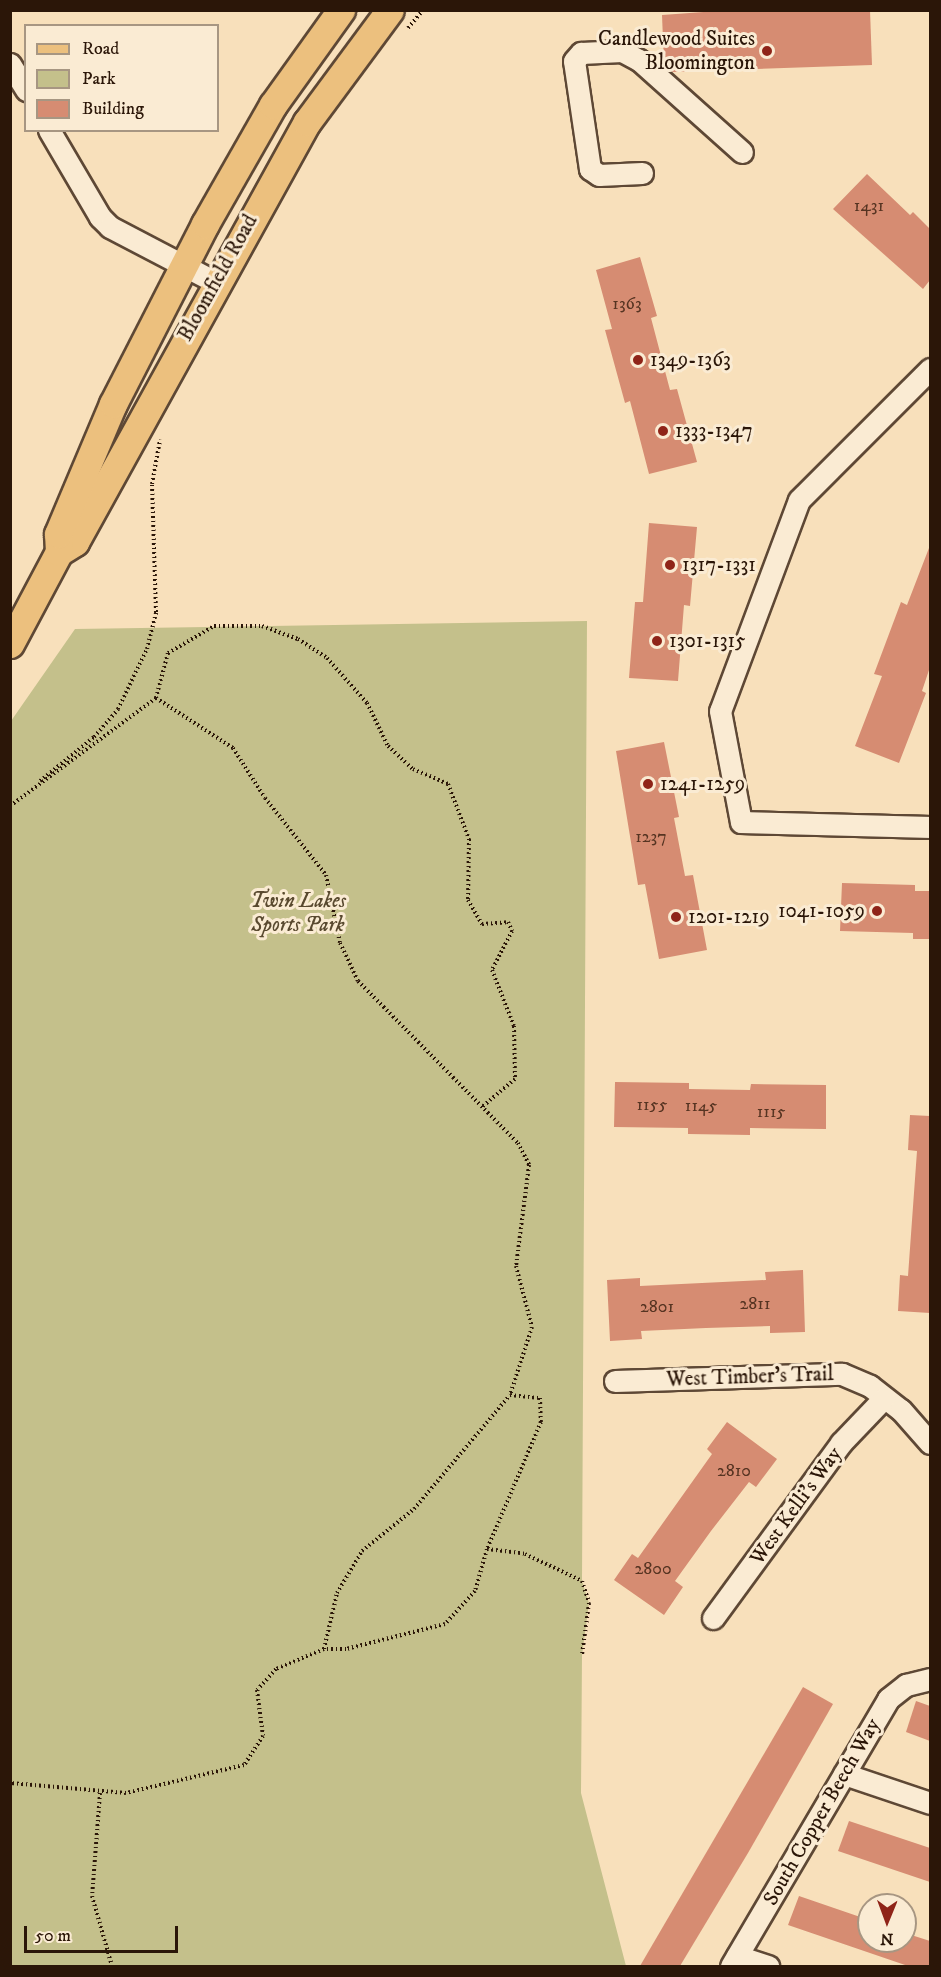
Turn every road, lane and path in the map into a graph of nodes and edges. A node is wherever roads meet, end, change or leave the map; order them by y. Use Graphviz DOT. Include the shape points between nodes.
graph roads {
  1 [pos="341,10"];
  2 [pos="390,10"];
  3 [pos="423,10"];
  4 [pos="405,33"];
  5 [pos="10,64"];
  6 [pos="24,87"];
  7 [pos="50,132"];
  8 [pos="742,152"];
  9 [pos="642,173"];
  10 [pos="183,266"];
  11 [pos="215,282"];
  12 [pos="930,369"];
  13 [pos="165,430"];
  14 [pos="59,552"];
  15 [pos="10,644"];
  16 [pos="156,698"];
  17 [pos="10,806"];
  18 [pos="930,827"];
  19 [pos="482,1107"];
  20 [pos="615,1381"];
  21 [pos="510,1395"];
  22 [pos="884,1398"];
  23 [pos="930,1443"];
  24 [pos="487,1549"];
  25 [pos="713,1618"];
  26 [pos="324,1648"];
  27 [pos="582,1655"];
  28 [pos="930,1678"];
  29 [pos="844,1774"];
  30 [pos="10,1783"];
  31 [pos="100,1793"];
  32 [pos="930,1803"];
  33 [pos="734,1961"];
  34 [pos="112,1966"];
  35 [pos="768,1966"];
  1 -- 10 [label="main road, Bloomfield Road" via="273,105"];
  2 -- 11 [label="main road, Bloomfield Road" via="307,122"];
  3 -- 4 [label="path"];
  5 -- 6 [label="street"];
  7 -- 10 [label="street" via="100,217 110,227"];
  8 -- 9 [label="street" via="639,60 622,51 581,53 574,61 590,168 599,175"];
  10 -- 11 [label="street"];
  10 -- 14 [label="main road, Bloomfield Road" via="81,476 58,534"];
  11 -- 14 [label="main road, Bloomfield Road" via="75,542"];
  12 -- 18 [label="street" via="799,500 720,711 741,822"];
  13 -- 17 [label="path" via="153,462 156,612 135,680 118,709 94,737"];
  14 -- 15 [label="main road, Bloomfield Road"];
  16 -- 17 [label="path"];
  16 -- 19 [label="path" via="233,748 265,798 326,875 340,944 358,981"];
  16 -- 19 [label="path" via="168,653 214,626 262,626 298,639 327,658 367,703 388,746 413,769 448,784 469,838 468,900 482,924 508,922 512,931 492,970 514,1026 515,1079"];
  19 -- 21 [label="path" via="518,1143 529,1165 516,1266 532,1328"];
  20 -- 22 [label="street, West Timber's Trail" via="842,1374 855,1377"];
  21 -- 24 [label="path" via="540,1398 541,1422"];
  21 -- 26 [label="path" via="414,1509 362,1551 337,1593"];
  22 -- 23 [label="street, West Timber's Trail"];
  22 -- 25 [label="street, West Kelli's Way" via="841,1443"];
  24 -- 26 [label="path" via="475,1591 445,1624 346,1649"];
  24 -- 27 [label="path" via="525,1554 582,1581 589,1603"];
  26 -- 31 [label="path" via="276,1669 257,1690 263,1736 244,1765 126,1793"];
  28 -- 29 [label="street, South Copper Beech Way" via="906,1685 888,1699"];
  29 -- 32 [label="street"];
  29 -- 33 [label="street, South Copper Beech Way"];
  30 -- 31 [label="path"];
  31 -- 34 [label="path" via="92,1896"];
  33 -- 35 [label="street"];
}
